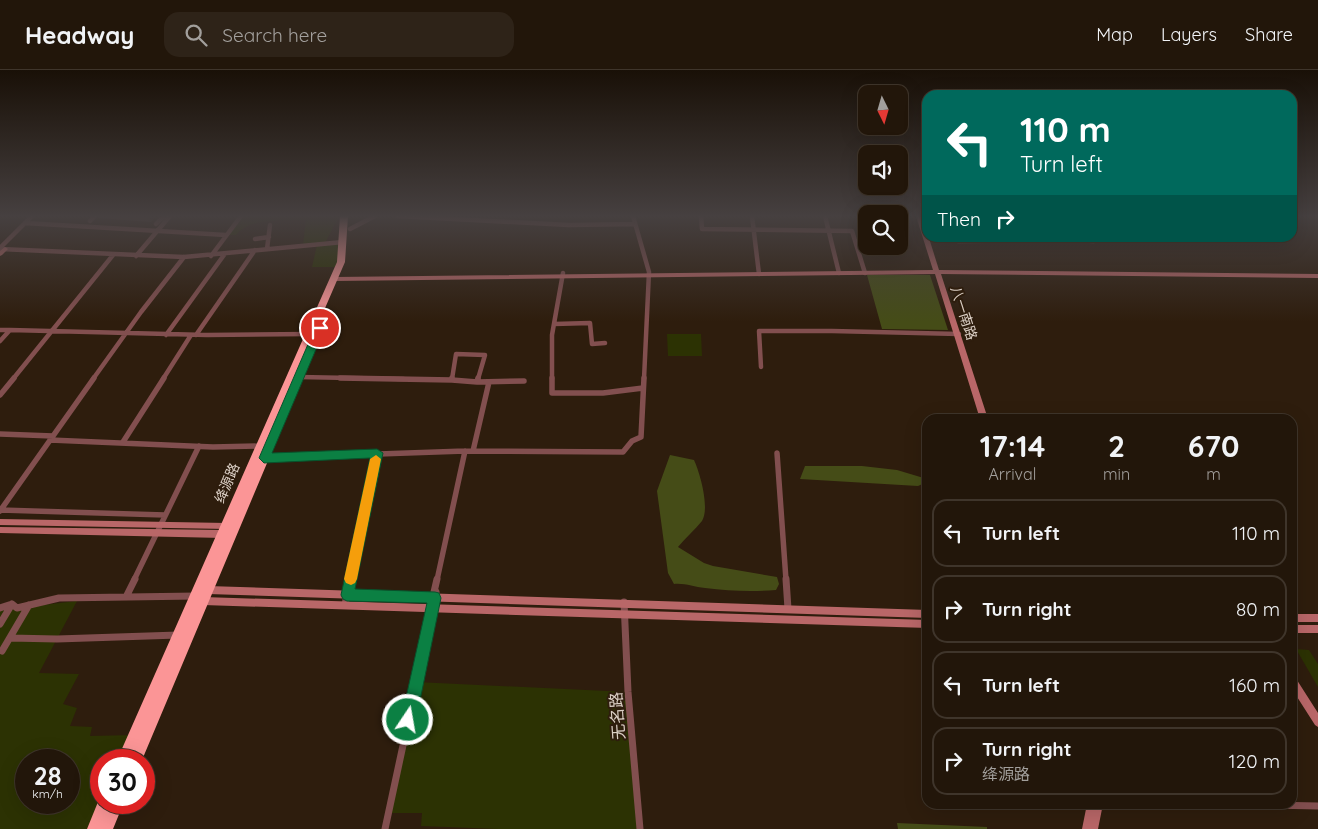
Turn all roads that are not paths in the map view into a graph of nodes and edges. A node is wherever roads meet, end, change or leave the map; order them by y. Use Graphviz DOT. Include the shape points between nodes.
graph roads {
  1 [pos="33,251"];
  2 [pos="140,251"];
  3 [pos="214,251"];
  4 [pos="245,251"];
  5 [pos="255,251"];
  6 [pos="342,251"];
  7 [pos="349,251"];
  8 [pos="643,251"];
  9 [pos="756,251"];
  10 [pos="834,251"];
  11 [pos="859,251"];
  12 [pos="932,251"];
  13 [pos="932,251"];
  14 [pos="224,254"];
  15 [pos="112,255"];
  16 [pos="136,256"];
  17 [pos="211,256"];
  18 [pos="184,257"];
  19 [pos="865,271"];
  20 [pos="937,271"];
  21 [pos="759,272"];
  22 [pos="839,272"];
  23 [pos="649,274"];
  24 [pos="562,275"];
  25 [pos="1318,275"];
  26 [pos="338,277"];
  27 [pos="554,324"];
  28 [pos="0,330"];
  29 [pos="10,330"];
  30 [pos="50,331"];
  31 [pos="126,334"];
  32 [pos="166,334"];
  33 [pos="310,334"];
  34 [pos="958,334"];
  35 [pos="193,335"];
  36 [pos="0,341"];
  37 [pos="605,343"];
  38 [pos="761,367"];
  39 [pos="299,377"];
  40 [pos="452,380"];
  41 [pos="524,381"];
  42 [pos="477,382"];
  43 [pos="489,382"];
  44 [pos="643,388"];
  45 [pos="0,395"];
  46 [pos="982,414"];
  47 [pos="986,414"];
  48 [pos="0,434"];
  49 [pos="51,438"];
  50 [pos="123,442"];
  51 [pos="199,446"];
  52 [pos="261,446"];
  53 [pos="465,451"];
  54 [pos="473,451"];
  55 [pos="377,453"];
  56 [pos="777,453"];
  57 [pos="264,458"];
  58 [pos="0,511"];
  59 [pos="165,515"];
  60 [pos="0,522"];
  61 [pos="161,524"];
  62 [pos="0,530"];
  63 [pos="225,530"];
  64 [pos="156,532"];
  65 [pos="435,594"];
  66 [pos="127,595"];
  67 [pos="347,595"];
  68 [pos="203,596"];
  69 [pos="624,602"];
  70 [pos="12,604"];
  71 [pos="29,605"];
  72 [pos="345,605"];
  73 [pos="0,608"];
  74 [pos="432,608"];
  75 [pos="788,609"];
  76 [pos="625,614"];
  77 [pos="922,614"];
  78 [pos="1297,618"];
  79 [pos="1318,618"];
  80 [pos="0,624"];
  81 [pos="922,624"];
  82 [pos="1297,629"];
  83 [pos="1318,629"];
  84 [pos="178,635"];
  85 [pos="10,638"];
  86 [pos="2,651"];
  87 [pos="1297,688"];
  88 [pos="1318,722"];
  89 [pos="129,749"];
  90 [pos="140,749"];
  91 [pos="1297,806"];
  92 [pos="1318,806"];
  93 [pos="1091,809"];
  94 [pos="1097,809"];
  95 [pos="100,814"];
  96 [pos="112,814"];
  97 [pos="94,829"];
  98 [pos="106,829"];
  99 [pos="385,829"];
  100 [pos="640,829"];
  101 [pos="1087,829"];
  102 [pos="1093,829"];
  1 -- 15 [label="street"];
  2 -- 16 [label="street"];
  3 -- 17 [label="street"];
  4 -- 14 [label="street"];
  5 -- 35 [label="street"];
  6 -- 26 [label="highway, 绛源路"];
  7 -- 26 [label="highway, 绛源路" via="348,262"];
  8 -- 23 [label="street"];
  9 -- 21 [label="street"];
  10 -- 22 [label="street"];
  11 -- 19 [label="street"];
  12 -- 20 [label="main road, 八一南路"];
  13 -- 20 [label="main road, 八一南路"];
  14 -- 17 [label="street"];
  14 -- 32 [label="street"];
  15 -- 16 [label="street"];
  15 -- 30 [label="street"];
  16 -- 18 [label="street"];
  17 -- 18 [label="street"];
  18 -- 31 [label="street"];
  19 -- 20 [label="main road"];
  19 -- 22 [label="main road"];
  20 -- 25 [label="main road"];
  20 -- 34 [label="main road, 八一南路"];
  21 -- 22 [label="main road"];
  21 -- 23 [label="main road"];
  23 -- 24 [label="main road"];
  23 -- 44 [label="street"];
  24 -- 26 [label="main road"];
  24 -- 27 [label="street"];
  26 -- 33 [label="highway, 绛源路"];
  26 -- 39 [label="highway, 绛源路"];
  27 -- 37 [label="street" via="590,323 592,344"];
  27 -- 44 [label="street" via="552,393 603,393"];
  28 -- 29 [label="street"];
  29 -- 30 [label="street"];
  29 -- 36 [label="street"];
  30 -- 31 [label="street"];
  30 -- 45 [label="street"];
  31 -- 32 [label="street"];
  31 -- 49 [label="street"];
  32 -- 35 [label="street"];
  33 -- 35 [label="street"];
  33 -- 52 [label="highway, 绛源路"];
  34 -- 38 [label="street" via="759,331"];
  34 -- 46 [label="main road, 八一南路"];
  34 -- 47 [label="main road, 八一南路"];
  35 -- 50 [label="street"];
  39 -- 40 [label="street"];
  39 -- 57 [label="highway, 绛源路"];
  40 -- 42 [label="street"];
  40 -- 42 [label="street" via="456,354 485,355"];
  41 -- 43 [label="street"];
  42 -- 43 [label="street"];
  43 -- 54 [label="street"];
  44 -- 54 [label="street" via="641,437 632,441 623,452"];
  48 -- 49 [label="street"];
  49 -- 50 [label="street"];
  49 -- 58 [label="street"];
  50 -- 51 [label="street"];
  51 -- 52 [label="street"];
  51 -- 59 [label="street"];
  52 -- 63 [label="highway, 绛源路"];
  53 -- 54 [label="street"];
  53 -- 55 [label="street"];
  53 -- 65 [label="street"];
  55 -- 57 [label="street"];
  55 -- 67 [label="street"];
  56 -- 75 [label="street"];
  57 -- 68 [label="highway, 绛源路"];
  58 -- 59 [label="street"];
  59 -- 61 [label="street"];
  60 -- 61 [label="main road"];
  61 -- 63 [label="main road"];
  61 -- 64 [label="street"];
  62 -- 64 [label="main road"];
  63 -- 64 [label="main road"];
  63 -- 68 [label="highway, 绛源路"];
  64 -- 66 [label="street"];
  65 -- 67 [label="main road"];
  65 -- 69 [label="main road"];
  65 -- 74 [label="street"];
  66 -- 68 [label="street"];
  66 -- 71 [label="street" via="59,598"];
  67 -- 68 [label="main road"];
  67 -- 72 [label="street"];
  68 -- 72 [label="main road"];
  68 -- 84 [label="highway, 绛源路"];
  68 -- 90 [label="highway, 绛源路"];
  69 -- 75 [label="main road"];
  69 -- 76 [label="street, 无名路"];
  70 -- 71 [label="street" via="17,608"];
  70 -- 73 [label="street"];
  70 -- 80 [label="street"];
  71 -- 85 [label="street"];
  72 -- 74 [label="main road"];
  74 -- 76 [label="main road"];
  74 -- 99 [label="street"];
  75 -- 77 [label="main road"];
  76 -- 81 [label="main road"];
  76 -- 100 [label="street, 无名路"];
  78 -- 79 [label="main road"];
  82 -- 83 [label="main road"];
  84 -- 85 [label="street"];
  84 -- 89 [label="highway, 绛源路"];
  85 -- 86 [label="street"];
  87 -- 88 [label="main road"];
  91 -- 92 [label="street"];
  93 -- 101 [label="main road"];
  94 -- 102 [label="main road"];
  95 -- 97 [label="highway"];
  96 -- 98 [label="highway"];
}
